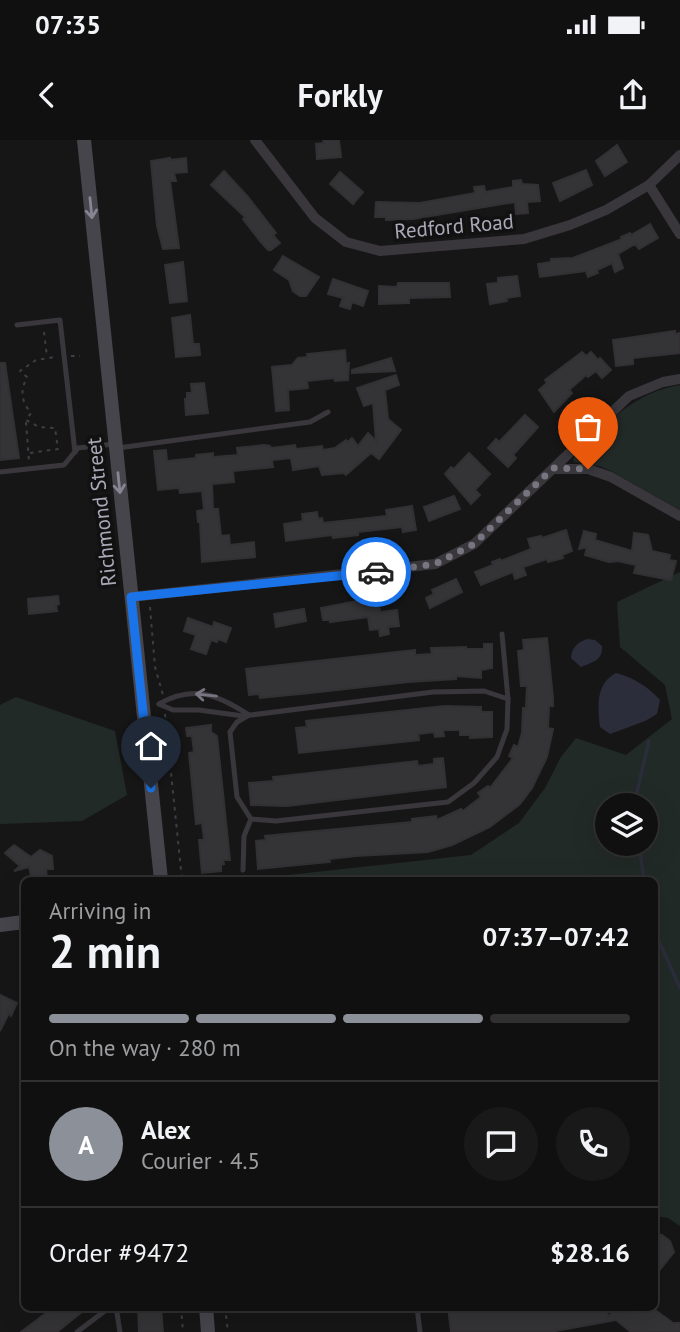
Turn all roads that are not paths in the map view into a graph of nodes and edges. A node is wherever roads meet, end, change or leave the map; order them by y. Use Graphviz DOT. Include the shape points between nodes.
graph roads {
  1 [pos="84,140"];
  2 [pos="255,140"];
  3 [pos="680,155"];
  4 [pos="649,185"];
  5 [pos="680,234"];
  6 [pos="18,325"];
  7 [pos="680,379"];
  8 [pos="328,412"];
  9 [pos="116,446"];
  10 [pos="75,452"];
  11 [pos="553,468"];
  12 [pos="0,472"];
  13 [pos="680,516"];
  14 [pos="131,597"];
  15 [pos="502,634"];
  16 [pos="508,699"];
  17 [pos="249,715"];
  18 [pos="251,819"];
  19 [pos="243,870"];
  20 [pos="161,877"];
  21 [pos="21,922"];
  22 [pos="0,925"];
  23 [pos="105,1311"];
  24 [pos="117,1311"];
  25 [pos="206,1311"];
  26 [pos="417,1311"];
  27 [pos="77,1332"];
  28 [pos="120,1332"];
  29 [pos="208,1332"];
  30 [pos="420,1332"];
  1 -- 9 [label="main road, Richmond Street, one-way"];
  2 -- 4 [label="street, Redford Road" via="315,218 346,242 380,251 524,239 606,210"];
  3 -- 4 [label="street, Redford Road"];
  4 -- 5 [label="street"];
  6 -- 10 [label="lane" via="60,320"];
  7 -- 11 [label="street" via="629,396"];
  8 -- 9 [label="lane" via="310,422"];
  9 -- 10 [label="lane" via="78,448"];
  9 -- 14 [label="main road, Richmond Street, one-way"];
  10 -- 12 [label="lane" via="64,465"];
  11 -- 13 [label="street" via="588,469 611,477"];
  11 -- 14 [label="street" via="474,544 435,564"];
  14 -- 20 [label="main road, Richmond Street"];
  15 -- 16 [label="lane"];
  16 -- 17 [label="lane" via="484,691 433,692"];
  16 -- 18 [label="lane" via="507,729 497,757 474,783 447,802 276,821"];
  17 -- 17 [label="lane, one-way" via="205,692 172,696 163,704 173,710"];
  17 -- 18 [label="lane" via="230,732 237,797"];
  18 -- 19 [label="lane" via="244,836"];
  21 -- 22 [label="main road"];
  23 -- 27 [label="lane"];
  24 -- 28 [label="lane"];
  25 -- 29 [label="main road"];
  26 -- 30 [label="lane"];
}
